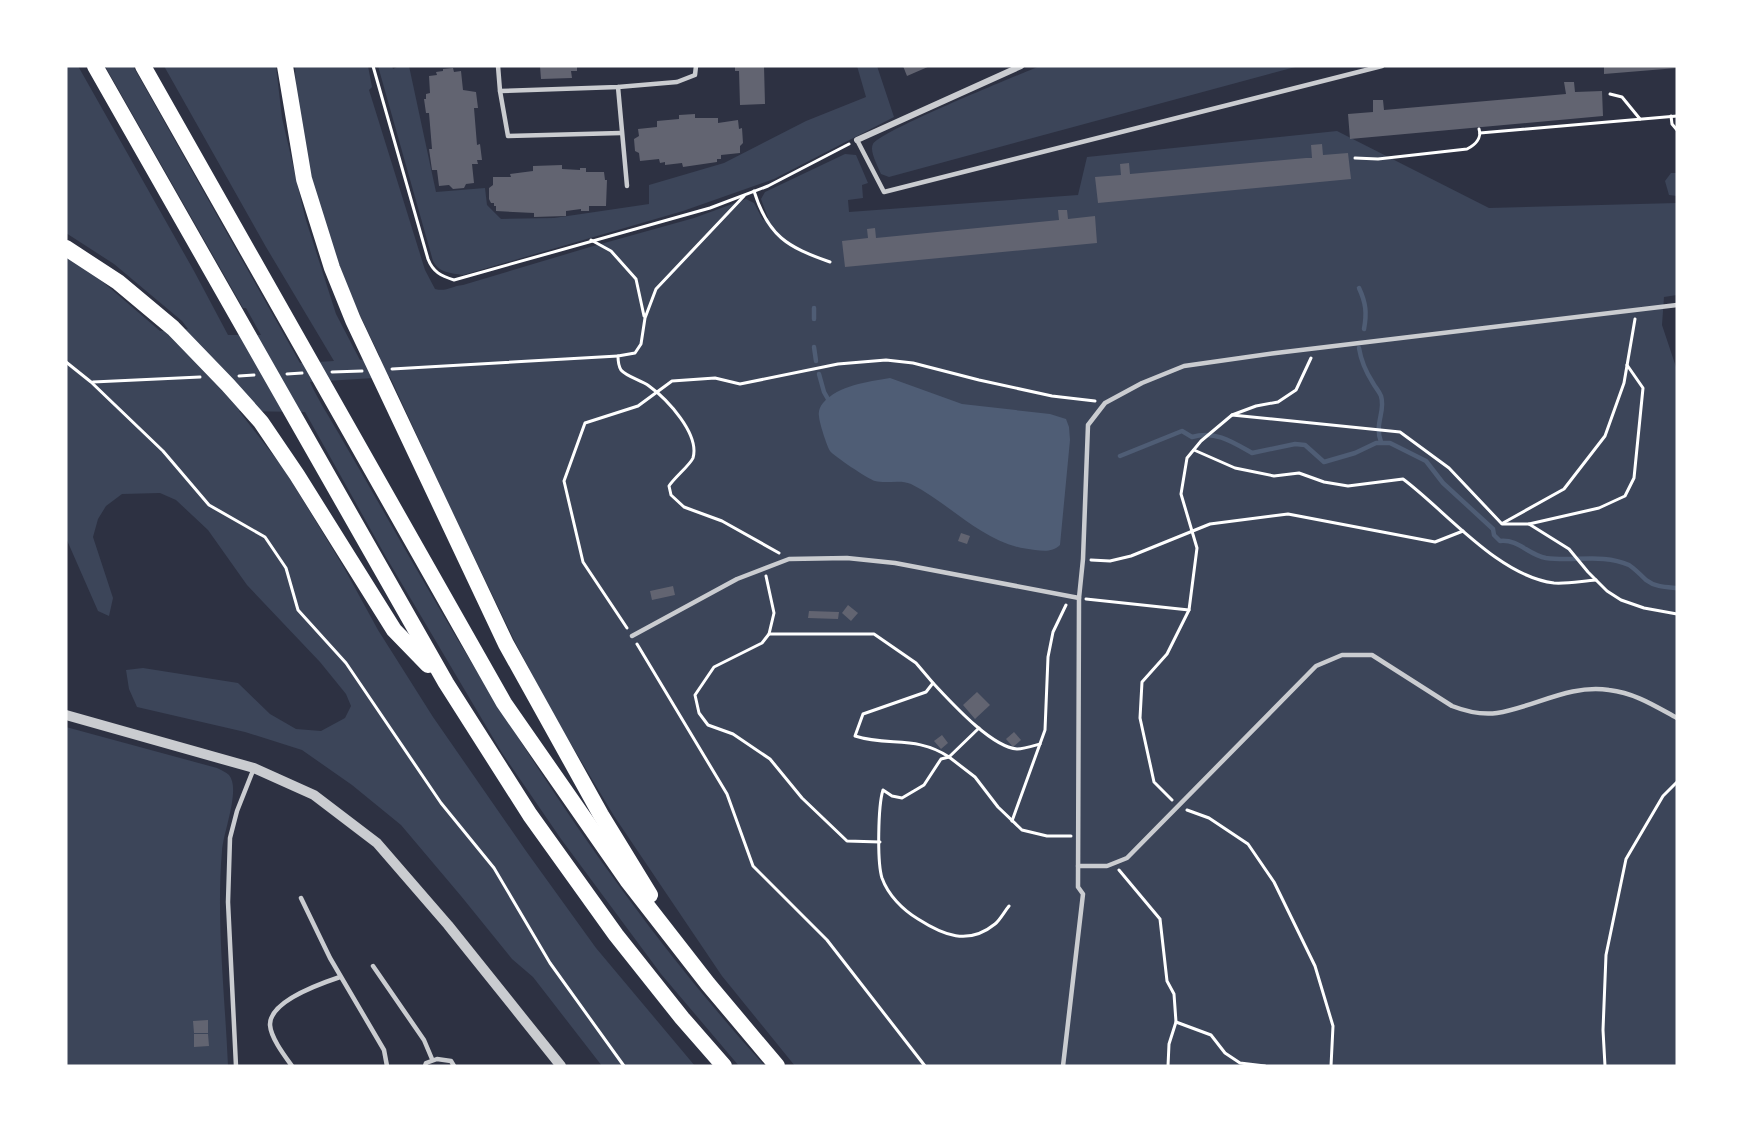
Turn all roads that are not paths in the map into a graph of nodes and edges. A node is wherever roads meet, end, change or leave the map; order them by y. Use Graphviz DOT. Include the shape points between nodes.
graph roads {
  1 [pos="95,66"];
  2 [pos="143,66"];
  3 [pos="285,66"];
  4 [pos="498,66"];
  5 [pos="696,66"];
  6 [pos="1021,66"];
  7 [pos="1382,66"];
  8 [pos="618,87"];
  9 [pos="500,91"];
  10 [pos="621,133"];
  11 [pos="857,140"];
  12 [pos="627,186"];
  13 [pos="66,248"];
  14 [pos="1677,305"];
  15 [pos="1079,598"];
  16 [pos="632,636"];
  17 [pos="446,683"];
  18 [pos="66,715"];
  19 [pos="1677,718"];
  20 [pos="254,768"];
  21 [pos="1078,866"];
  22 [pos="301,898"];
  23 [pos="373,966"];
  24 [pos="340,977"];
  25 [pos="708,984"];
  26 [pos="432,1059"];
  27 [pos="237,1066"];
  28 [pos="292,1066"];
  29 [pos="387,1066"];
  30 [pos="425,1066"];
  31 [pos="454,1066"];
  32 [pos="561,1066"];
  33 [pos="724,1066"];
  34 [pos="777,1066"];
  35 [pos="1063,1066"];
  1 -- 17 [label="highway"];
  2 -- 25 [label="highway" via="504,703 627,880"];
  3 -- 25 [label="highway" via="304,179 353,320 506,644 601,815"];
  4 -- 9 [label="lane"];
  5 -- 8 [label="lane" via="695,75 677,82"];
  6 -- 11 [label="street"];
  7 -- 11 [label="lane" via="884,192"];
  8 -- 9 [label="lane"];
  8 -- 10 [label="lane"];
  9 -- 10 [label="lane" via="508,136"];
  10 -- 12 [label="lane"];
  13 -- 17 [label="highway" via="118,282 173,328 261,422 394,630"];
  14 -- 15 [label="lane" via="1184,366 1142,383 1105,403 1088,425"];
  15 -- 16 [label="lane" via="895,563 847,558 789,559 737,579"];
  15 -- 21 [label="lane"];
  17 -- 33 [label="highway" via="530,815 616,934"];
  18 -- 20 [label="street"];
  19 -- 21 [label="lane" via="1639,697 1609,690 1564,692 1495,713 1466,711 1372,655 1342,656 1316,666 1127,858 1107,866"];
  20 -- 27 [label="lane" via="230,838 228,902"];
  20 -- 32 [label="street" via="314,795 377,843"];
  21 -- 35 [label="lane" via="1078,887 1083,894"];
  22 -- 24 [label="lane"];
  23 -- 26 [label="lane"];
  24 -- 28 [label="lane" via="306,990 275,1011 270,1023 273,1034"];
  24 -- 29 [label="lane" via="384,1050"];
  25 -- 34 [label="highway"];
  26 -- 30 [label="lane"];
  26 -- 31 [label="lane" via="445,1059"];
}
